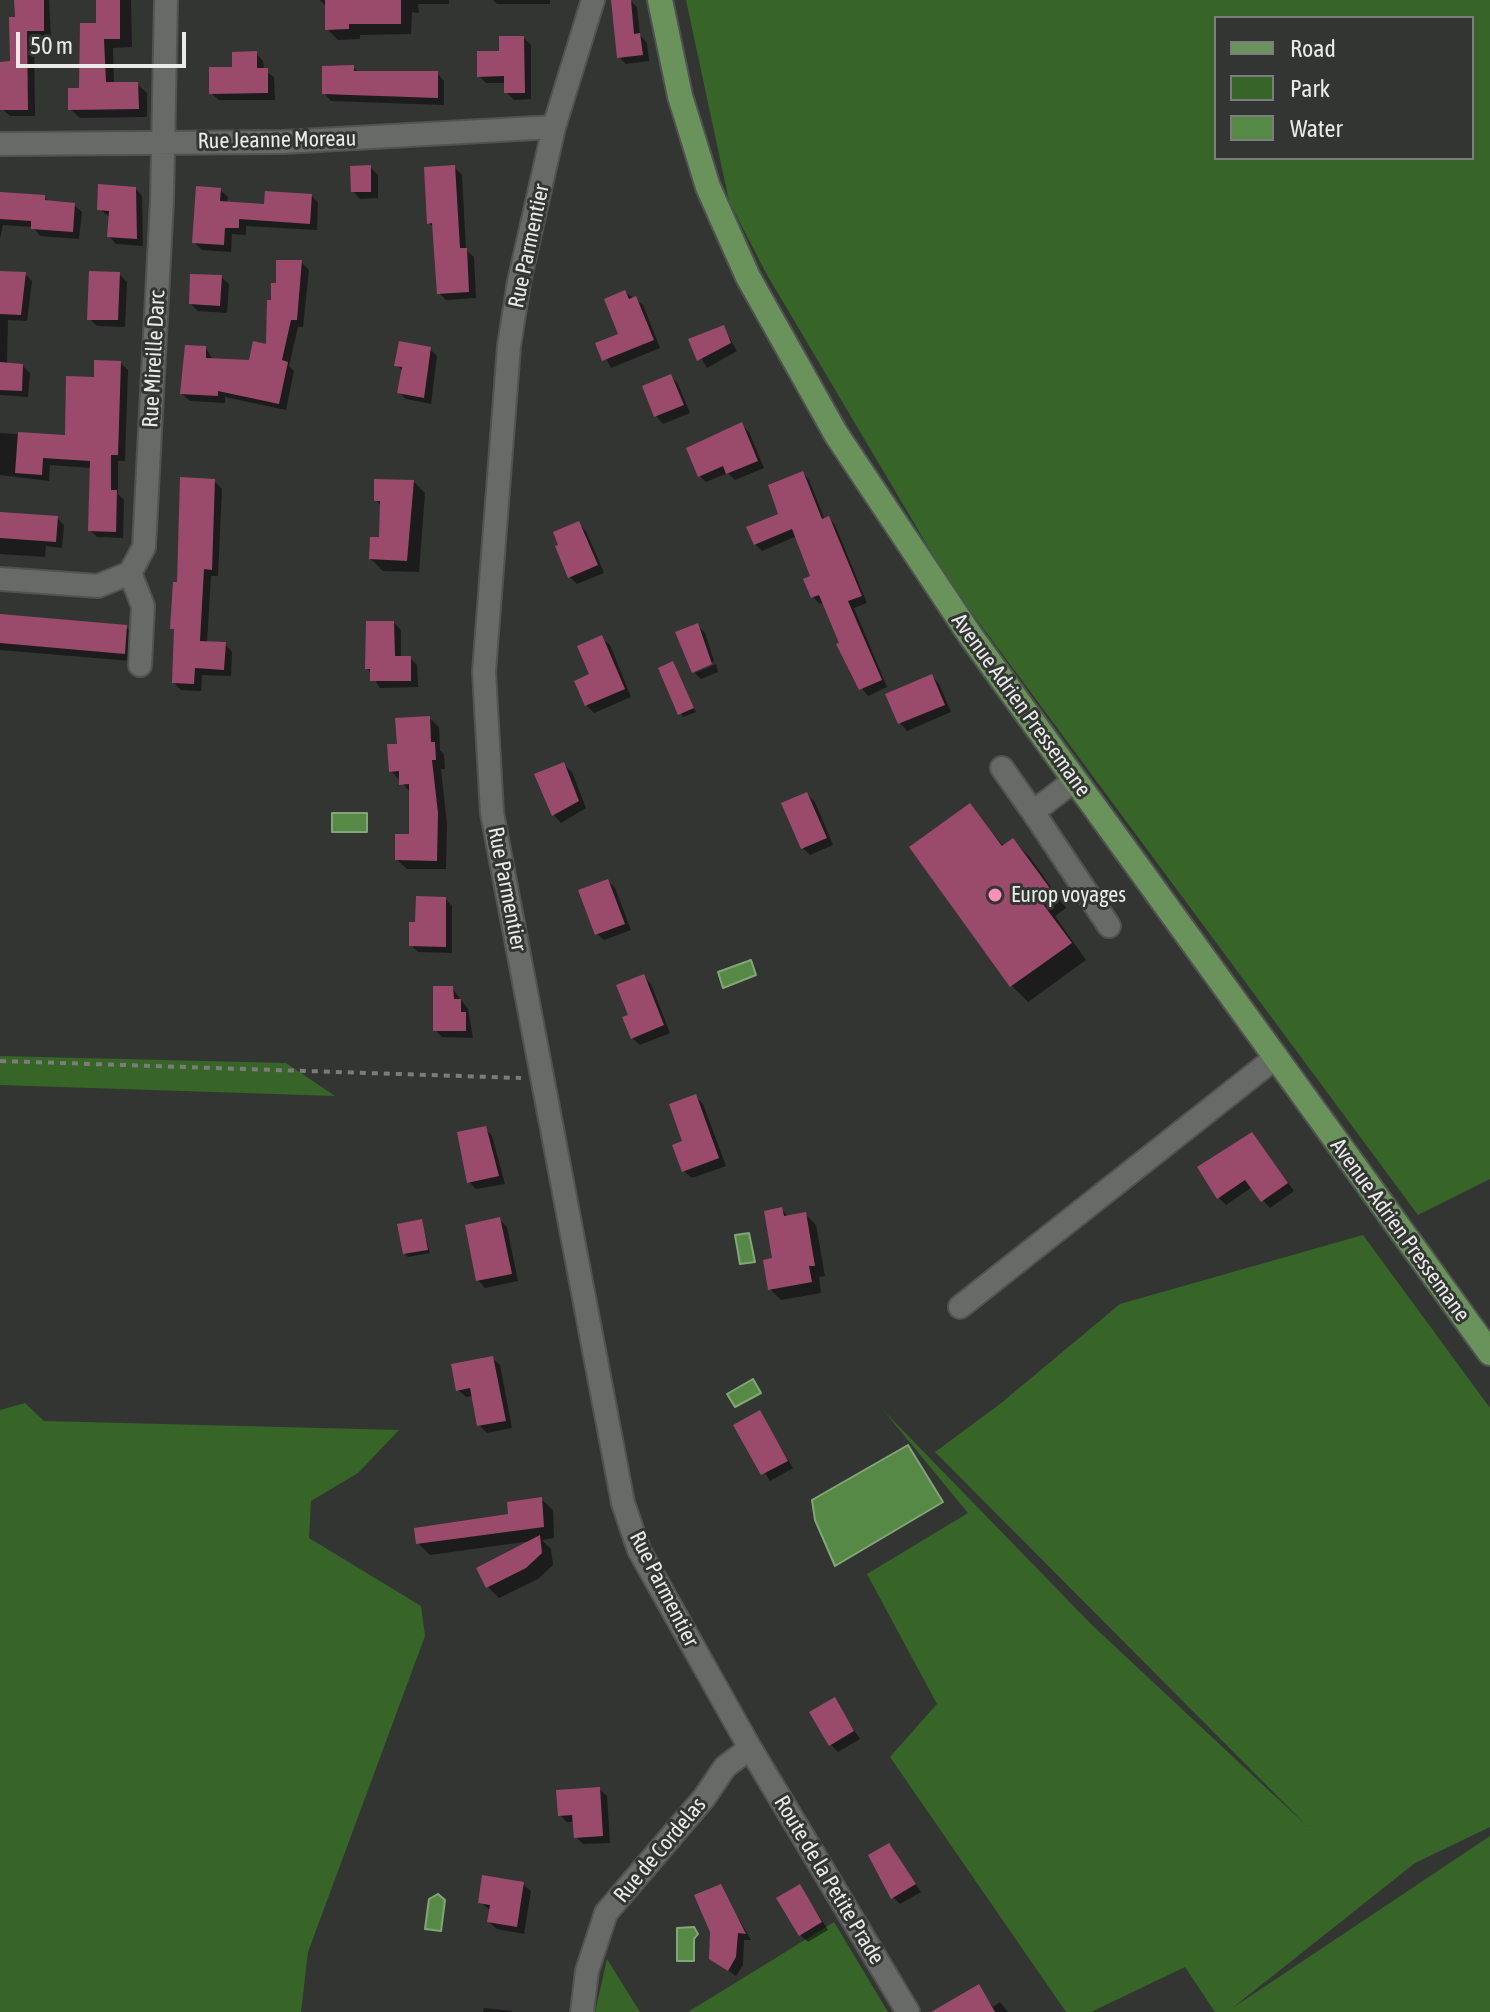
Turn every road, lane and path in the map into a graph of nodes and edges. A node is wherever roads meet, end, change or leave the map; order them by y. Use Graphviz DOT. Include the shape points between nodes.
graph roads {
  1 [pos="166,0"];
  2 [pos="593,0"];
  3 [pos="660,0"];
  4 [pos="554,127"];
  5 [pos="164,141"];
  6 [pos="0,144"];
  7 [pos="130,573"];
  8 [pos="0,579"];
  9 [pos="140,665"];
  10 [pos="1002,768"];
  11 [pos="1075,780"];
  12 [pos="1033,812"];
  13 [pos="1109,926"];
  14 [pos="1275,1058"];
  15 [pos="0,1061"];
  16 [pos="544,1079"];
  17 [pos="960,1307"];
  18 [pos="1490,1353"];
  19 [pos="750,1748"];
  20 [pos="582,2012"];
  21 [pos="908,2012"];
  1 -- 5 [label="street, Rue Mireille Darc"];
  2 -- 4 [label="street, Rue Parmentier"];
  3 -- 11 [label="main road, Avenue Adrien Pressemane" via="680,96 708,187 748,277 836,434"];
  4 -- 5 [label="street, Rue Jeanne Moreau" via="283,142"];
  4 -- 16 [label="street, Rue Parmentier" via="509,346 484,672 492,813"];
  5 -- 6 [label="street, Rue Jeanne Moreau"];
  5 -- 7 [label="street, Rue Mireille Darc" via="144,547"];
  7 -- 8 [label="street" via="98,586"];
  7 -- 9 [label="street" via="143,606"];
  10 -- 12 [label="street"];
  11 -- 12 [label="street"];
  11 -- 14 [label="main road, Avenue Adrien Pressemane"];
  12 -- 13 [label="street"];
  14 -- 17 [label="street"];
  14 -- 18 [label="main road, Avenue Adrien Pressemane"];
  15 -- 16 [label="path"];
  16 -- 19 [label="street, Rue Parmentier" via="623,1503 639,1550"];
  19 -- 20 [label="street, Rue de Cordelas" via="725,1767 606,1913 587,1971"];
  19 -- 21 [label="street, Route de la Petite Prade"];
}
